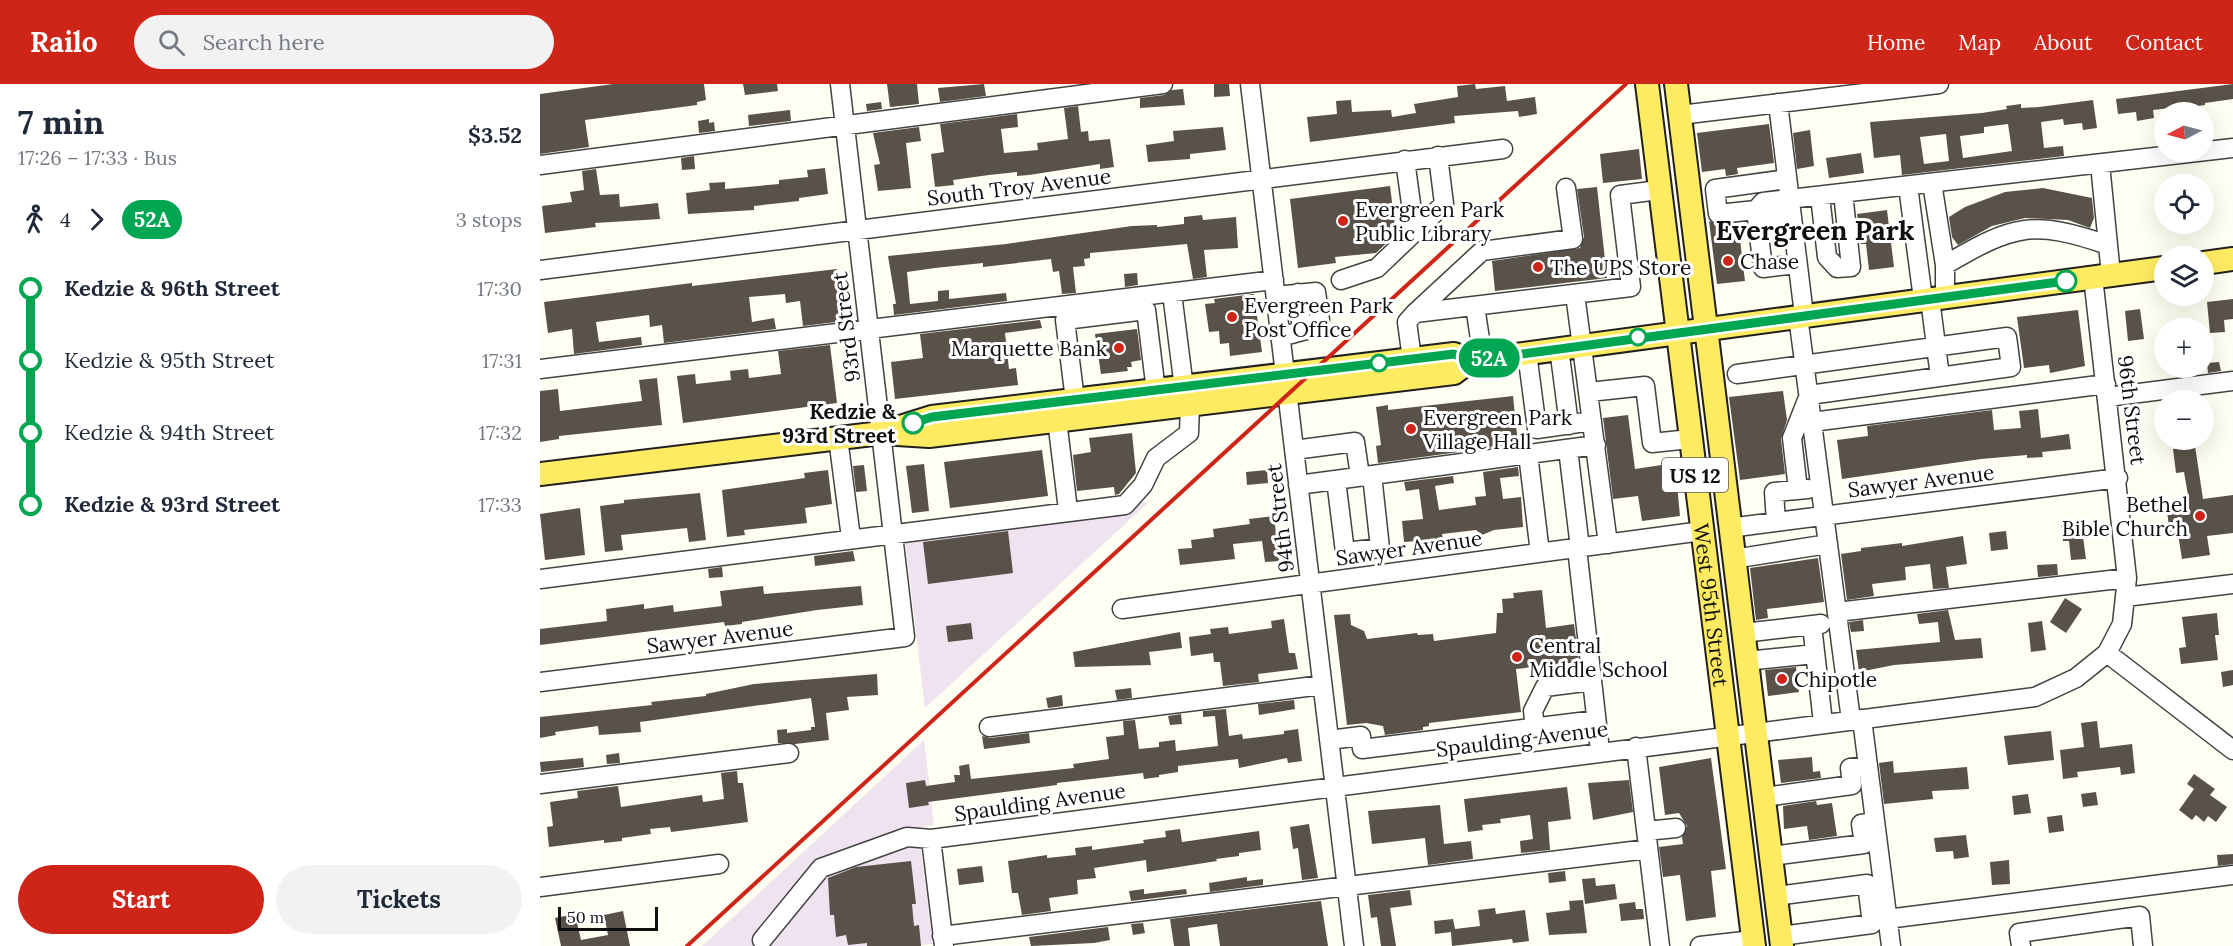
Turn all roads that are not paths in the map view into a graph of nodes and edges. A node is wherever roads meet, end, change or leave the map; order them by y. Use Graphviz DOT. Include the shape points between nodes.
graph roads {
  1 [pos="840,84"];
  2 [pos="1163,84"];
  3 [pos="1250,84"];
  4 [pos="1647,84"];
  5 [pos="1677,84"];
  6 [pos="1939,84"];
  7 [pos="1778,103"];
  8 [pos="1680,115"];
  9 [pos="845,125"];
  10 [pos="2233,148"];
  11 [pos="1503,149"];
  12 [pos="1438,156"];
  13 [pos="1405,160"];
  14 [pos="2100,164"];
  15 [pos="540,165"];
  16 [pos="1262,178"];
  17 [pos="1787,179"];
  18 [pos="1932,183"];
  19 [pos="1566,188"];
  20 [pos="1659,190"];
  21 [pos="1909,191"];
  22 [pos="1843,193"];
  23 [pos="1820,196"];
  24 [pos="1790,207"];
  25 [pos="1757,214"];
  26 [pos="858,230"];
  27 [pos="1415,233"];
  28 [pos="2108,245"];
  29 [pos="1849,250"];
  30 [pos="2233,259"];
  31 [pos="2214,262"];
  32 [pos="1797,264"];
  33 [pos="1945,265"];
  34 [pos="2154,269"];
  35 [pos="540,270"];
  36 [pos="2102,276"];
  37 [pos="1341,280"];
  38 [pos="1275,288"];
  39 [pos="1172,293"];
  40 [pos="1575,294"];
  41 [pos="1933,298"];
  42 [pos="1474,306"];
  43 [pos="1415,314"];
  44 [pos="1801,316"];
  45 [pos="1706,328"];
  46 [pos="869,329"];
  47 [pos="1677,332"];
  48 [pos="1280,337"];
  49 [pos="1583,345"];
  50 [pos="1936,347"];
  51 [pos="1559,348"];
  52 [pos="1527,353"];
  53 [pos="1412,359"];
  54 [pos="1476,360"];
  55 [pos="1805,365"];
  56 [pos="540,369"];
  57 [pos="1737,374"];
  58 [pos="1940,377"];
  59 [pos="2233,381"];
  60 [pos="1286,385"];
  61 [pos="2107,390"];
  62 [pos="1156,391"];
  63 [pos="1589,392"];
  64 [pos="1809,395"];
  65 [pos="1186,396"];
  66 [pos="1075,400"];
  67 [pos="1057,420"];
  68 [pos="1592,421"];
  69 [pos="1812,422"];
  70 [pos="1569,425"];
  71 [pos="881,433"];
  72 [pos="838,438"];
  73 [pos="1690,439"];
  74 [pos="1596,445"];
  75 [pos="1568,449"];
  76 [pos="1294,450"];
  77 [pos="1528,454"];
  78 [pos="540,474"];
  79 [pos="1366,476"];
  80 [pos="2118,478"];
  81 [pos="1336,480"];
  82 [pos="1298,485"];
  83 [pos="1821,488"];
  84 [pos="1798,490"];
  85 [pos="1068,510"];
  86 [pos="1824,516"];
  87 [pos="1776,522"];
  88 [pos="1730,528"];
  89 [pos="1702,531"];
  90 [pos="893,533"];
  91 [pos="850,538"];
  92 [pos="1608,544"];
  93 [pos="1828,544"];
  94 [pos="1578,548"];
  95 [pos="1540,553"];
  96 [pos="1733,559"];
  97 [pos="2127,578"];
  98 [pos="540,579"];
  99 [pos="1310,584"];
  100 [pos="2233,584"];
  101 [pos="2125,597"];
  102 [pos="1122,609"];
  103 [pos="1838,617"];
  104 [pos="1812,625"];
  105 [pos="1743,633"];
  106 [pos="905,637"];
  107 [pos="2107,653"];
  108 [pos="1815,654"];
  109 [pos="1746,661"];
  110 [pos="1592,681"];
  111 [pos="540,682"];
  112 [pos="1322,685"];
  113 [pos="1856,719"];
  114 [pos="1596,720"];
  115 [pos="1823,723"];
  116 [pos="989,727"];
  117 [pos="1535,727"];
  118 [pos="1756,731"];
  119 [pos="1728,735"];
  120 [pos="1329,740"];
  121 [pos="1412,743"];
  122 [pos="1636,747"];
  123 [pos="2233,750"];
  124 [pos="1600,751"];
  125 [pos="789,753"];
  126 [pos="1868,766"];
  127 [pos="1416,775"];
  128 [pos="540,784"];
  129 [pos="1335,786"];
  130 [pos="1764,797"];
  131 [pos="1875,822"];
  132 [pos="1676,828"];
  133 [pos="931,839"];
  134 [pos="1647,840"];
  135 [pos="1771,856"];
  136 [pos="719,864"];
  137 [pos="2233,875"];
  138 [pos="1347,886"];
  139 [pos="540,887"];
  140 [pos="1776,896"];
  141 [pos="1882,922"];
  142 [pos="762,940"];
  143 [pos="943,941"];
  144 [pos="1781,941"];
  145 [pos="1753,943"];
  146 [pos="1354,946"];
  147 [pos="1660,946"];
  148 [pos="1709,946"];
  149 [pos="1891,946"];
  150 [pos="2021,946"];
  151 [pos="2144,946"];
  1 -- 9 [label="street, 93rd Street"];
  2 -- 9 [label="street"];
  3 -- 16 [label="street, 94th Street"];
  4 -- 20 [label="main road, West 95th Street / US 12"];
  5 -- 8 [label="main road, West 95th Street / US 12"];
  6 -- 7 [label="street"];
  7 -- 8 [label="street"];
  7 -- 17 [label="street"];
  8 -- 45 [label="main road, West 95th Street / US 12"];
  9 -- 15 [label="street"];
  9 -- 26 [label="street, 93rd Street"];
  10 -- 14 [label="street"];
  11 -- 12 [label="street, South Troy Avenue"];
  12 -- 13 [label="street, South Troy Avenue"];
  12 -- 27 [label="street" via="1444,204"];
  13 -- 16 [label="street, South Troy Avenue"];
  13 -- 27 [label="street"];
  14 -- 18 [label="street"];
  14 -- 28 [label="street, 96th Street"];
  16 -- 26 [label="street, South Troy Avenue"];
  16 -- 38 [label="street, 94th Street"];
  17 -- 24 [label="street"];
  17 -- 25 [label="street" via="1715,189 1718,214"];
  18 -- 21 [label="street"];
  18 -- 33 [label="street"];
  19 -- 43 [label="street" via="1573,239 1482,251"];
  20 -- 40 [label="street" via="1620,195 1631,287"];
  20 -- 47 [label="main road, West 95th Street / US 12"];
  21 -- 22 [label="street"];
  21 -- 29 [label="street" via="1858,203 1852,211 1856,242"];
  21 -- 41 [label="street"];
  22 -- 23 [label="street"];
  22 -- 29 [label="street"];
  23 -- 24 [label="street"];
  23 -- 29 [label="street" via="1827,258 1837,268 1851,267"];
  24 -- 25 [label="street" via="1763,202"];
  24 -- 32 [label="street"];
  25 -- 32 [label="street" via="1763,268"];
  26 -- 35 [label="street, South Troy Avenue"];
  26 -- 46 [label="street, 93rd Street"];
  27 -- 37 [label="street" via="1377,268"];
  28 -- 33 [label="street" via="2049,230 2024,229 2002,234"];
  28 -- 36 [label="street, 96th Street"];
  30 -- 31 [label="main road"];
  32 -- 44 [label="street"];
  33 -- 41 [label="street"];
  34 -- 36 [label="main road"];
  36 -- 41 [label="main road"];
  36 -- 61 [label="street, 96th Street"];
  38 -- 39 [label="street"];
  38 -- 48 [label="street, 94th Street"];
  38 -- 48 [label="street" via="1298,294 1302,331"];
  39 -- 46 [label="street"];
  39 -- 65 [label="street"];
  40 -- 42 [label="street"];
  40 -- 49 [label="street"];
  41 -- 44 [label="main road"];
  41 -- 50 [label="street"];
  42 -- 43 [label="street"];
  42 -- 54 [label="street"];
  43 -- 53 [label="street" via="1407,322"];
  44 -- 45 [label="main road"];
  44 -- 55 [label="street"];
  45 -- 47 [label="main road"];
  45 -- 88 [label="main road, West 95th Street / US 12"];
  46 -- 56 [label="street"];
  46 -- 71 [label="street, 93rd Street"];
  47 -- 49 [label="main road"];
  47 -- 73 [label="main road, West 95th Street / US 12"];
  48 -- 60 [label="street, 94th Street"];
  49 -- 51 [label="main road"];
  49 -- 63 [label="street"];
  50 -- 55 [label="street"];
  50 -- 58 [label="street"];
  50 -- 58 [label="street" via="2007,337 2011,367"];
  51 -- 52 [label="main road"];
  51 -- 70 [label="street"];
  52 -- 54 [label="main road"];
  52 -- 70 [label="street" via="1537,429"];
  53 -- 54 [label="main road" via="1454,354"];
  53 -- 60 [label="main road"];
  54 -- 60 [label="main road" via="1454,374"];
  55 -- 57 [label="street"];
  55 -- 64 [label="street"];
  58 -- 64 [label="street"];
  59 -- 61 [label="street"];
  60 -- 65 [label="main road"];
  60 -- 76 [label="street, 94th Street"];
  61 -- 69 [label="street"];
  61 -- 80 [label="street, 96th Street"];
  62 -- 65 [label="main road"];
  62 -- 66 [label="main road"];
  62 -- 66 [label="street" via="1146,310 1065,320"];
  63 -- 68 [label="street"];
  63 -- 73 [label="street" via="1645,386 1652,443"];
  64 -- 69 [label="street"];
  64 -- 84 [label="street" via="1792,438"];
  65 -- 67 [label="main road"];
  65 -- 85 [label="street" via="1189,433 1156,458 1143,485 1125,505"];
  66 -- 71 [label="main road" via="932,417"];
  67 -- 71 [label="main road" via="929,436"];
  67 -- 85 [label="street"];
  68 -- 70 [label="street"];
  68 -- 74 [label="street"];
  69 -- 83 [label="street"];
  71 -- 72 [label="main road"];
  71 -- 90 [label="street, 93rd Street"];
  72 -- 78 [label="main road"];
  72 -- 91 [label="street"];
  73 -- 89 [label="main road, West 95th Street / US 12"];
  74 -- 75 [label="street"];
  74 -- 92 [label="street"];
  75 -- 77 [label="street"];
  75 -- 94 [label="street"];
  76 -- 79 [label="street" via="1355,442"];
  76 -- 82 [label="street, 94th Street"];
  77 -- 79 [label="street"];
  77 -- 95 [label="street"];
  79 -- 81 [label="street"];
  79 -- 81 [label="street" via="1380,548 1345,552"];
  80 -- 86 [label="street, Sawyer Avenue"];
  80 -- 97 [label="street, 96th Street"];
  81 -- 82 [label="street"];
  82 -- 99 [label="street, 94th Street"];
  83 -- 84 [label="street"];
  83 -- 86 [label="street"];
  84 -- 87 [label="street" via="1774,492"];
  85 -- 90 [label="street"];
  86 -- 87 [label="street, Sawyer Avenue"];
  86 -- 93 [label="street"];
  87 -- 88 [label="street, Sawyer Avenue"];
  88 -- 96 [label="main road, West 95th Street / US 12"];
  89 -- 92 [label="street, Sawyer Avenue"];
  89 -- 119 [label="main road, West 95th Street / US 12"];
  90 -- 91 [label="street"];
  90 -- 106 [label="street, 93rd Street"];
  91 -- 98 [label="street"];
  92 -- 94 [label="street, Sawyer Avenue"];
  93 -- 96 [label="street"];
  93 -- 103 [label="street"];
  94 -- 95 [label="street, Sawyer Avenue"];
  94 -- 110 [label="street"];
  95 -- 99 [label="street, Sawyer Avenue"];
  96 -- 105 [label="main road, West 95th Street / US 12"];
  97 -- 101 [label="street, 96th Street"];
  97 -- 103 [label="street"];
  99 -- 102 [label="street, Sawyer Avenue"];
  99 -- 112 [label="street, 94th Street"];
  100 -- 101 [label="street"];
  101 -- 107 [label="street, 96th Street" via="2122,624"];
  103 -- 104 [label="street"];
  103 -- 113 [label="street"];
  104 -- 105 [label="street"];
  104 -- 108 [label="street"];
  105 -- 109 [label="main road, West 95th Street / US 12"];
  106 -- 111 [label="street, Sawyer Avenue"];
  107 -- 113 [label="street, Spaulding Avenue" via="2076,678 2035,697"];
  107 -- 123 [label="street"];
  108 -- 109 [label="street"];
  108 -- 115 [label="street"];
  109 -- 118 [label="main road, West 95th Street / US 12"];
  110 -- 114 [label="street"];
  110 -- 117 [label="street" via="1545,687 1533,711"];
  112 -- 116 [label="street"];
  112 -- 120 [label="street, 94th Street"];
  113 -- 115 [label="street, Spaulding Avenue"];
  113 -- 126 [label="street"];
  114 -- 117 [label="street"];
  114 -- 124 [label="street"];
  115 -- 118 [label="street, Spaulding Avenue"];
  117 -- 121 [label="street"];
  118 -- 119 [label="street, Spaulding Avenue"];
  118 -- 130 [label="main road, West 95th Street / US 12"];
  119 -- 122 [label="street, Spaulding Avenue"];
  119 -- 145 [label="main road, West 95th Street / US 12"];
  120 -- 121 [label="street" via="1360,736 1362,749"];
  120 -- 129 [label="street, 94th Street"];
  121 -- 127 [label="street"];
  122 -- 124 [label="street, Spaulding Avenue"];
  122 -- 134 [label="street"];
  124 -- 127 [label="street, Spaulding Avenue"];
  125 -- 128 [label="street"];
  126 -- 130 [label="street" via="1850,768 1852,785"];
  126 -- 131 [label="street"];
  127 -- 129 [label="street, Spaulding Avenue"];
  129 -- 133 [label="street, Spaulding Avenue"];
  129 -- 138 [label="street, 94th Street"];
  130 -- 135 [label="main road, West 95th Street / US 12"];
  131 -- 135 [label="street" via="1861,824 1864,844"];
  131 -- 141 [label="street"];
  132 -- 134 [label="street"];
  133 -- 142 [label="street, Spaulding Avenue" via="907,837 821,868"];
  133 -- 143 [label="street"];
  134 -- 138 [label="street"];
  134 -- 147 [label="street"];
  135 -- 140 [label="main road, West 95th Street / US 12"];
  136 -- 139 [label="street"];
  137 -- 141 [label="street"];
  138 -- 143 [label="street"];
  138 -- 146 [label="street, 94th Street"];
  140 -- 141 [label="street" via="1867,884"];
  140 -- 144 [label="main road, West 95th Street / US 12"];
  141 -- 144 [label="street"];
  141 -- 149 [label="street"];
  145 -- 148 [label="street"];
  150 -- 151 [label="street" via="2019,933 2140,915"];
}
